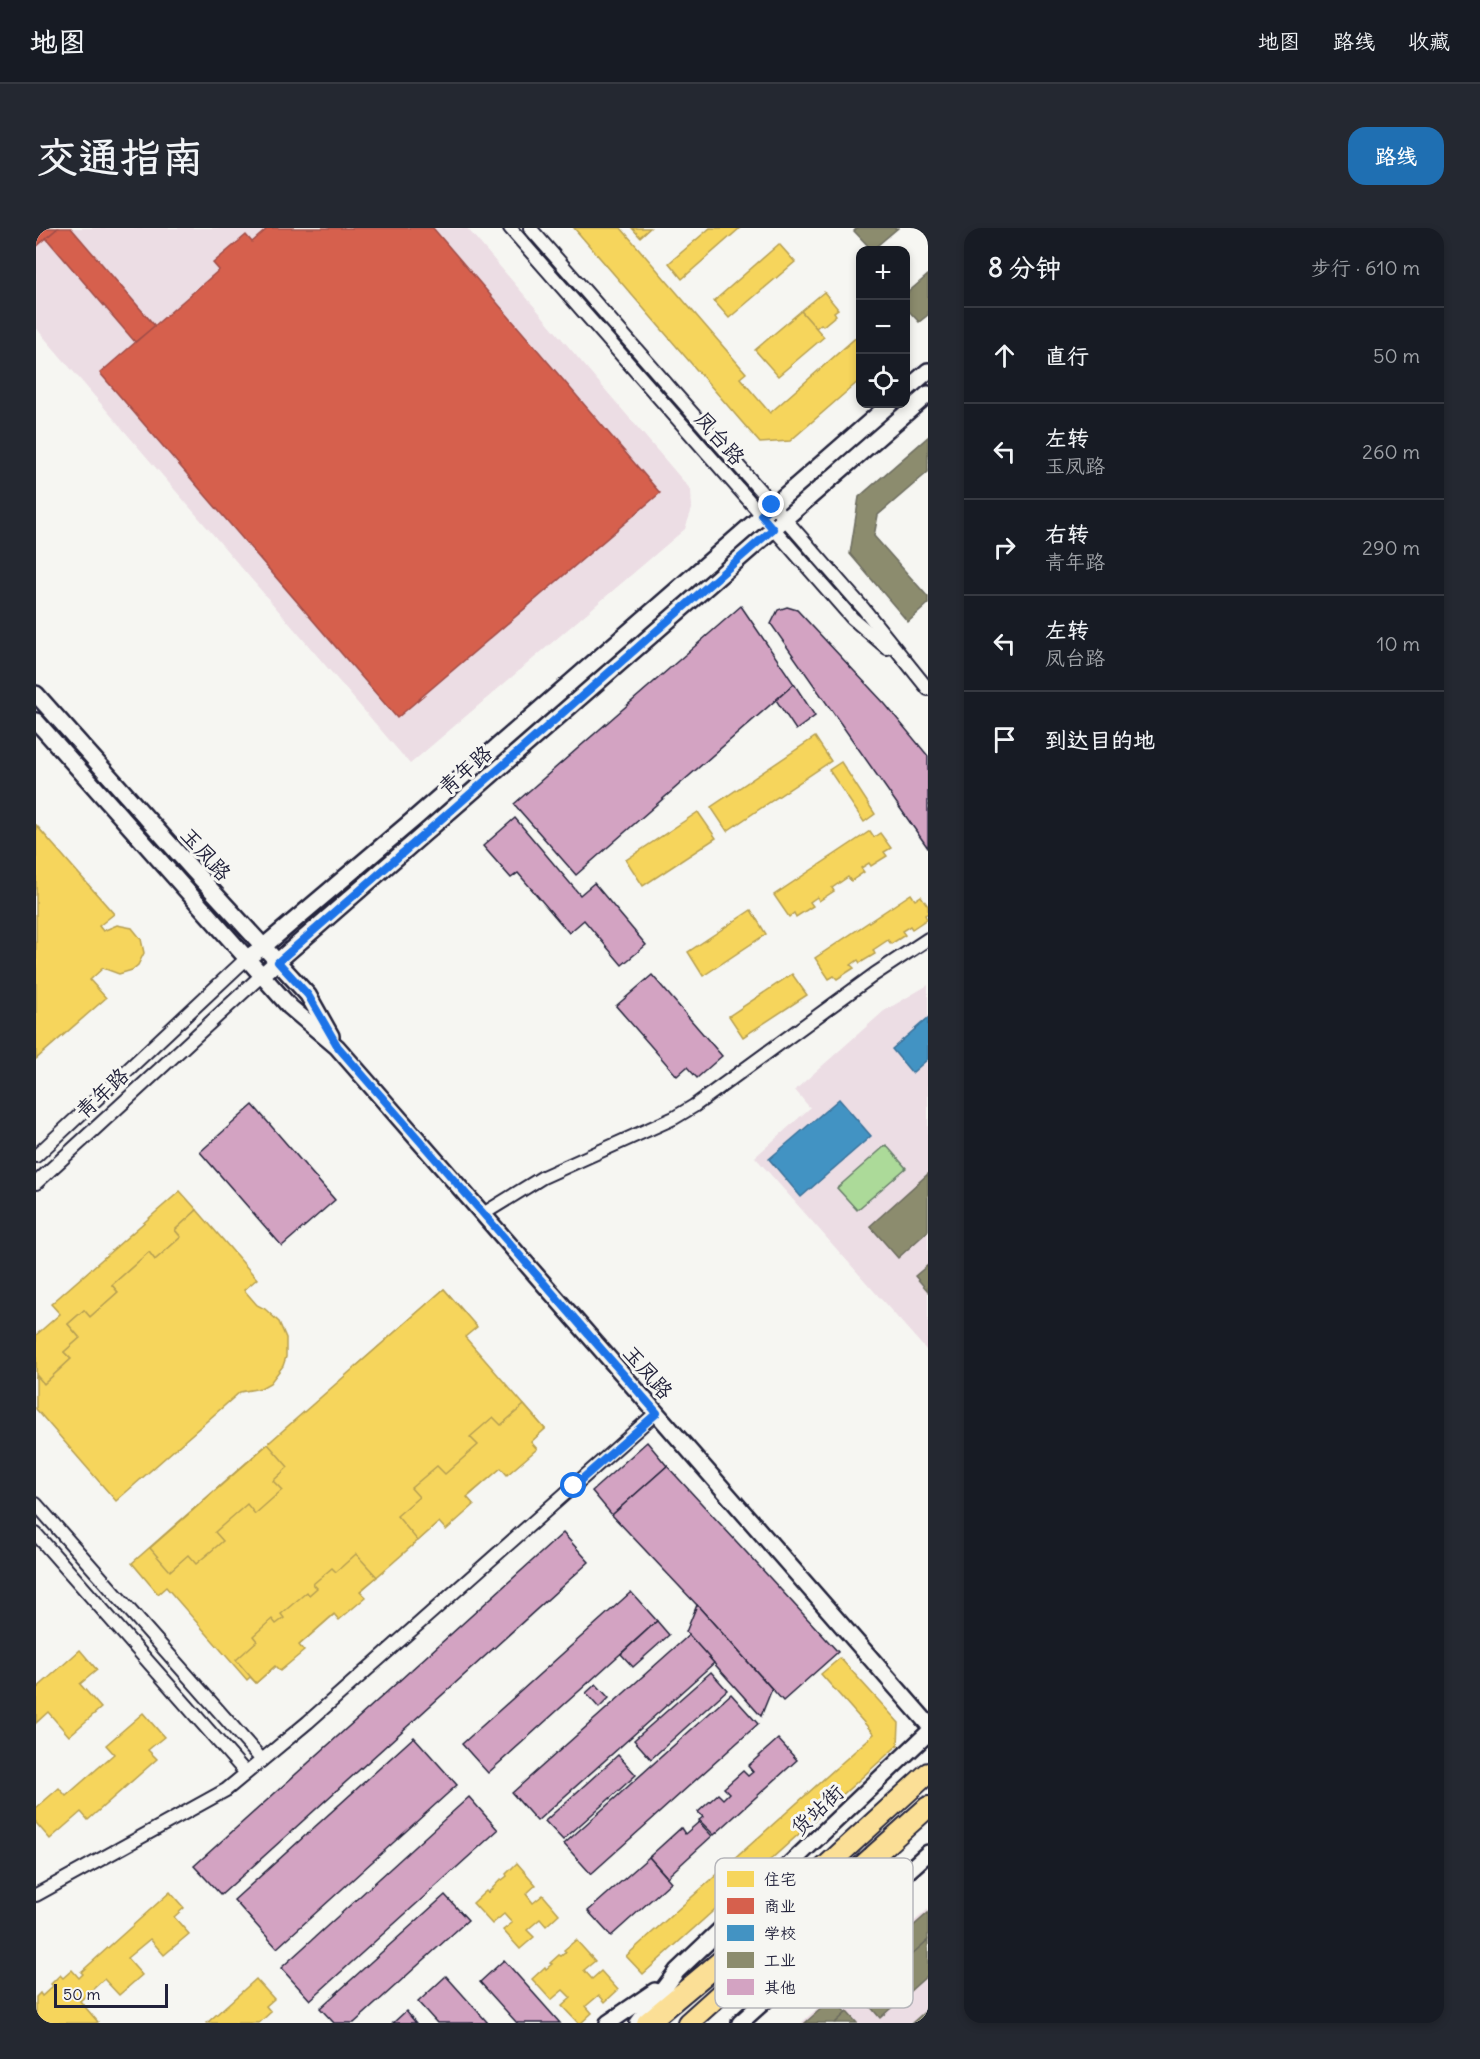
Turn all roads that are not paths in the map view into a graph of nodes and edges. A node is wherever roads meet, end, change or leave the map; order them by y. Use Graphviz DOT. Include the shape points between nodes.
graph roads {
  1 [pos="510,228"];
  2 [pos="530,228"];
  3 [pos="928,370"];
  4 [pos="910,386"];
  5 [pos="928,394"];
  6 [pos="885,408"];
  7 [pos="767,510"];
  8 [pos="779,524"];
  9 [pos="928,688"];
  10 [pos="36,694"];
  11 [pos="36,721"];
  12 [pos="928,939"];
  13 [pos="263,947"];
  14 [pos="247,958"];
  15 [pos="278,962"];
  16 [pos="262,975"];
  17 [pos="338,1047"];
  18 [pos="36,1156"];
  19 [pos="36,1183"];
  20 [pos="483,1214"];
  21 [pos="657,1413"];
  22 [pos="36,1504"];
  23 [pos="36,1534"];
  24 [pos="928,1724"];
  25 [pos="928,1733"];
  26 [pos="262,1760"];
  27 [pos="246,1773"];
  28 [pos="928,1773"];
  29 [pos="928,1807"];
  30 [pos="928,1853"];
  31 [pos="797,1858"];
  32 [pos="835,1858"];
  33 [pos="871,1858"];
  34 [pos="913,1867"];
  35 [pos="36,1895"];
  36 [pos="715,1936"];
  37 [pos="715,1966"];
  38 [pos="678,1971"];
  39 [pos="715,1999"];
  40 [pos="757,2008"];
  41 [pos="608,2023"];
  42 [pos="638,2023"];
  43 [pos="648,2023"];
  44 [pos="688,2023"];
  45 [pos="740,2023"];
  1 -- 7 [label="street, 凤台路"];
  2 -- 7 [label="street, 凤台路"];
  3 -- 4 [label="street"];
  5 -- 8 [label="street, 青年路"];
  6 -- 7 [label="street, 青年路"];
  7 -- 8 [label="street, 凤台路"];
  7 -- 13 [label="street, 青年路"];
  8 -- 9 [label="street, 凤台路" via="852,618"];
  8 -- 15 [label="street, 青年路"];
  10 -- 13 [label="street, 玉凤路"];
  11 -- 14 [label="street, 玉凤路"];
  12 -- 20 [label="street" via="694,1106 543,1177"];
  13 -- 14 [label="street, 青年路"];
  13 -- 15 [label="street, 玉凤路"];
  14 -- 16 [label="street, 玉凤路"];
  14 -- 18 [label="street, 青年路"];
  15 -- 16 [label="street, 青年路"];
  15 -- 17 [label="street, 玉凤路" via="308,995"];
  16 -- 17 [label="street, 玉凤路" via="290,1007"];
  16 -- 19 [label="street, 青年路"];
  17 -- 20 [label="street, 玉凤路"];
  20 -- 21 [label="street, 玉凤路"];
  21 -- 24 [label="street, 玉凤路"];
  21 -- 26 [label="street"];
  22 -- 26 [label="street"];
  23 -- 27 [label="street"];
  25 -- 31 [label="street, 货站街"];
  26 -- 27 [label="street"];
  27 -- 35 [label="street" via="226,1790"];
  28 -- 32 [label="highway"];
  29 -- 33 [label="highway"];
  30 -- 34 [label="street"];
  36 -- 38 [label="street, 货站街"];
  37 -- 43 [label="highway"];
  38 -- 41 [label="street"];
  38 -- 42 [label="street, 货站街"];
  39 -- 44 [label="highway"];
  40 -- 45 [label="street"];
}
